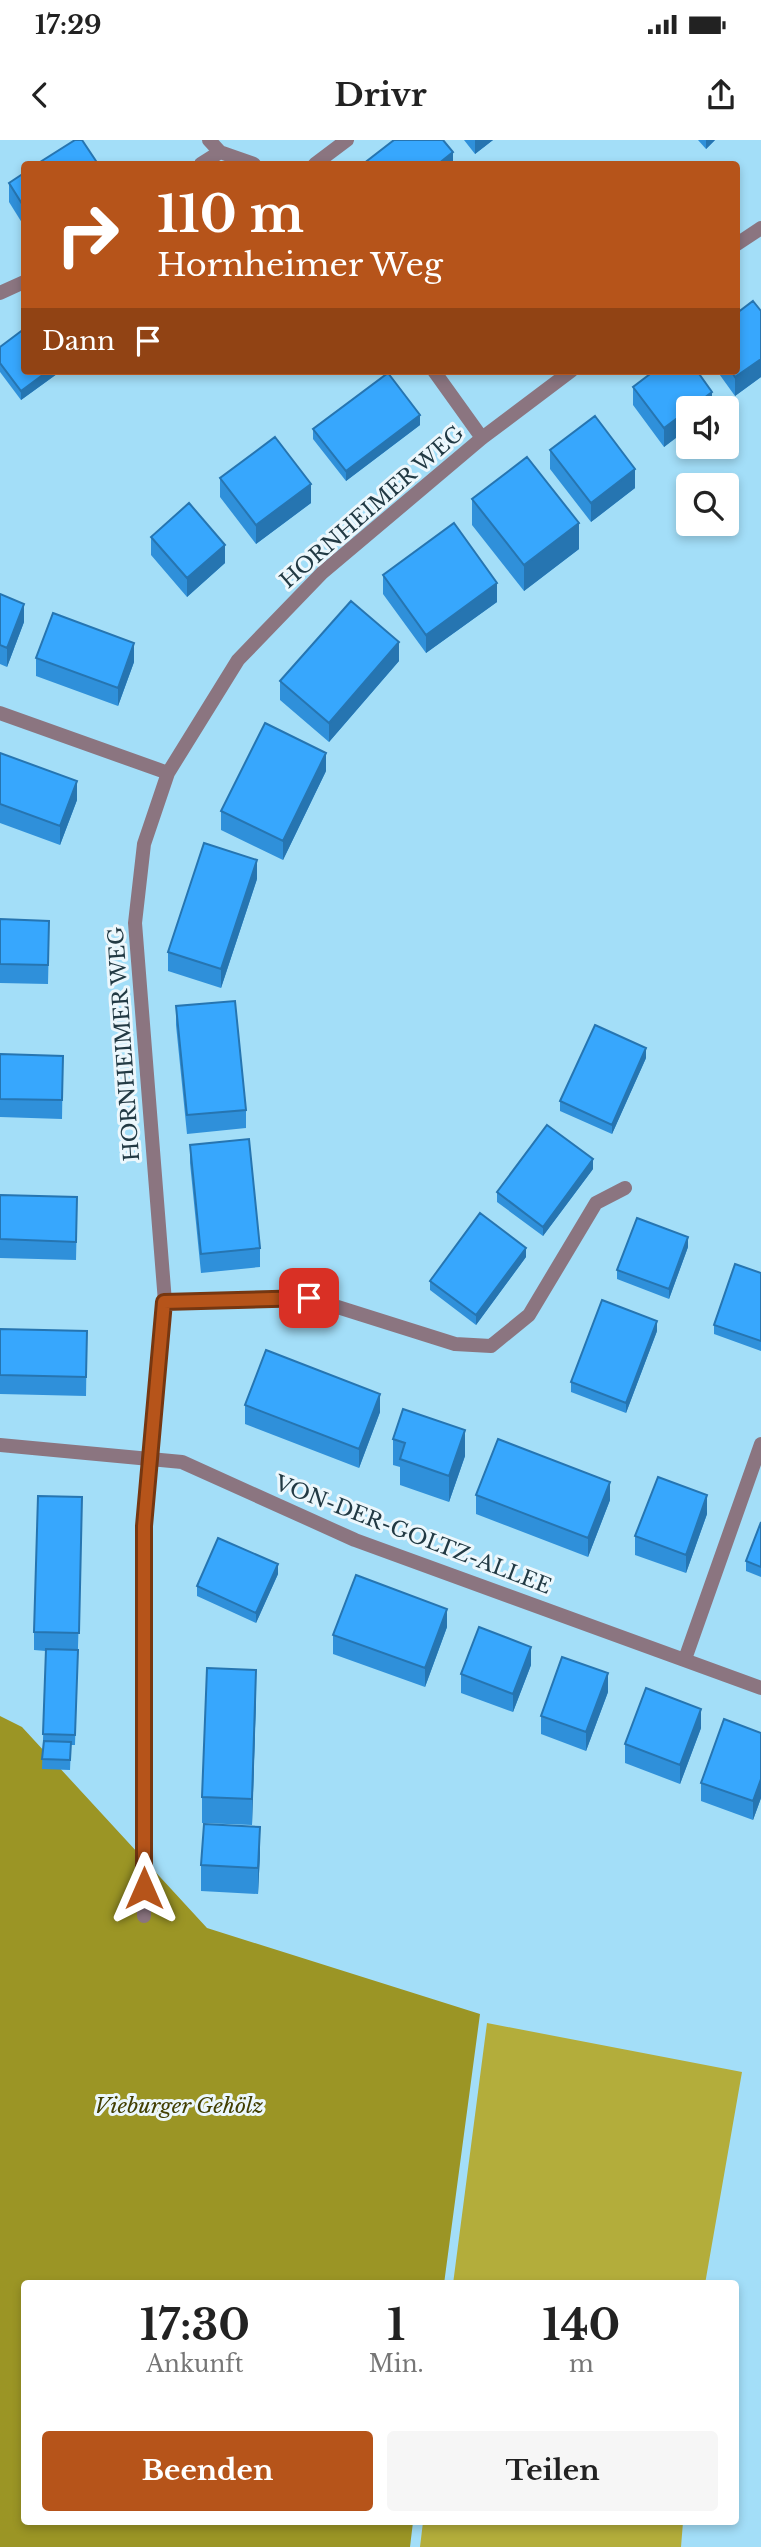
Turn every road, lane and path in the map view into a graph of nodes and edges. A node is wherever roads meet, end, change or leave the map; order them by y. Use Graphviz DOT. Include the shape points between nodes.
graph roads {
  1 [pos="209,140"];
  2 [pos="347,140"];
  3 [pos="220,152"];
  4 [pos="206,161"];
  5 [pos="246,161"];
  6 [pos="319,161"];
  7 [pos="761,228"];
  8 [pos="740,242"];
  9 [pos="21,283"];
  10 [pos="0,293"];
  11 [pos="437,375"];
  12 [pos="565,375"];
  13 [pos="482,438"];
  14 [pos="0,713"];
  15 [pos="168,773"];
  16 [pos="625,1188"];
  17 [pos="164,1302"];
  18 [pos="761,1444"];
  19 [pos="0,1445"];
  20 [pos="152,1459"];
  21 [pos="685,1659"];
  22 [pos="761,1688"];
  23 [pos="144,1916"];
  1 -- 3 [label="street"];
  2 -- 6 [label="street"];
  3 -- 4 [label="street"];
  3 -- 5 [label="street"];
  7 -- 8 [label="street"];
  9 -- 10 [label="street"];
  11 -- 13 [label="street"];
  12 -- 13 [label="street, HORNHEIMER WEG"];
  13 -- 15 [label="street, HORNHEIMER WEG" via="322,573 238,660"];
  14 -- 15 [label="street"];
  15 -- 17 [label="street, HORNHEIMER WEG" via="144,844 135,923"];
  16 -- 17 [label="street" via="596,1203 529,1315 491,1346 454,1344 309,1298"];
  17 -- 20 [label="street, HORNHEIMER WEG"];
  18 -- 21 [label="street"];
  19 -- 20 [label="street, VON-DER-GOLTZ-ALLEE"];
  20 -- 21 [label="street, VON-DER-GOLTZ-ALLEE" via="182,1462 355,1539"];
  20 -- 23 [label="street, HORNHEIMER WEG" via="144,1526"];
  21 -- 22 [label="street, VON-DER-GOLTZ-ALLEE"];
}
